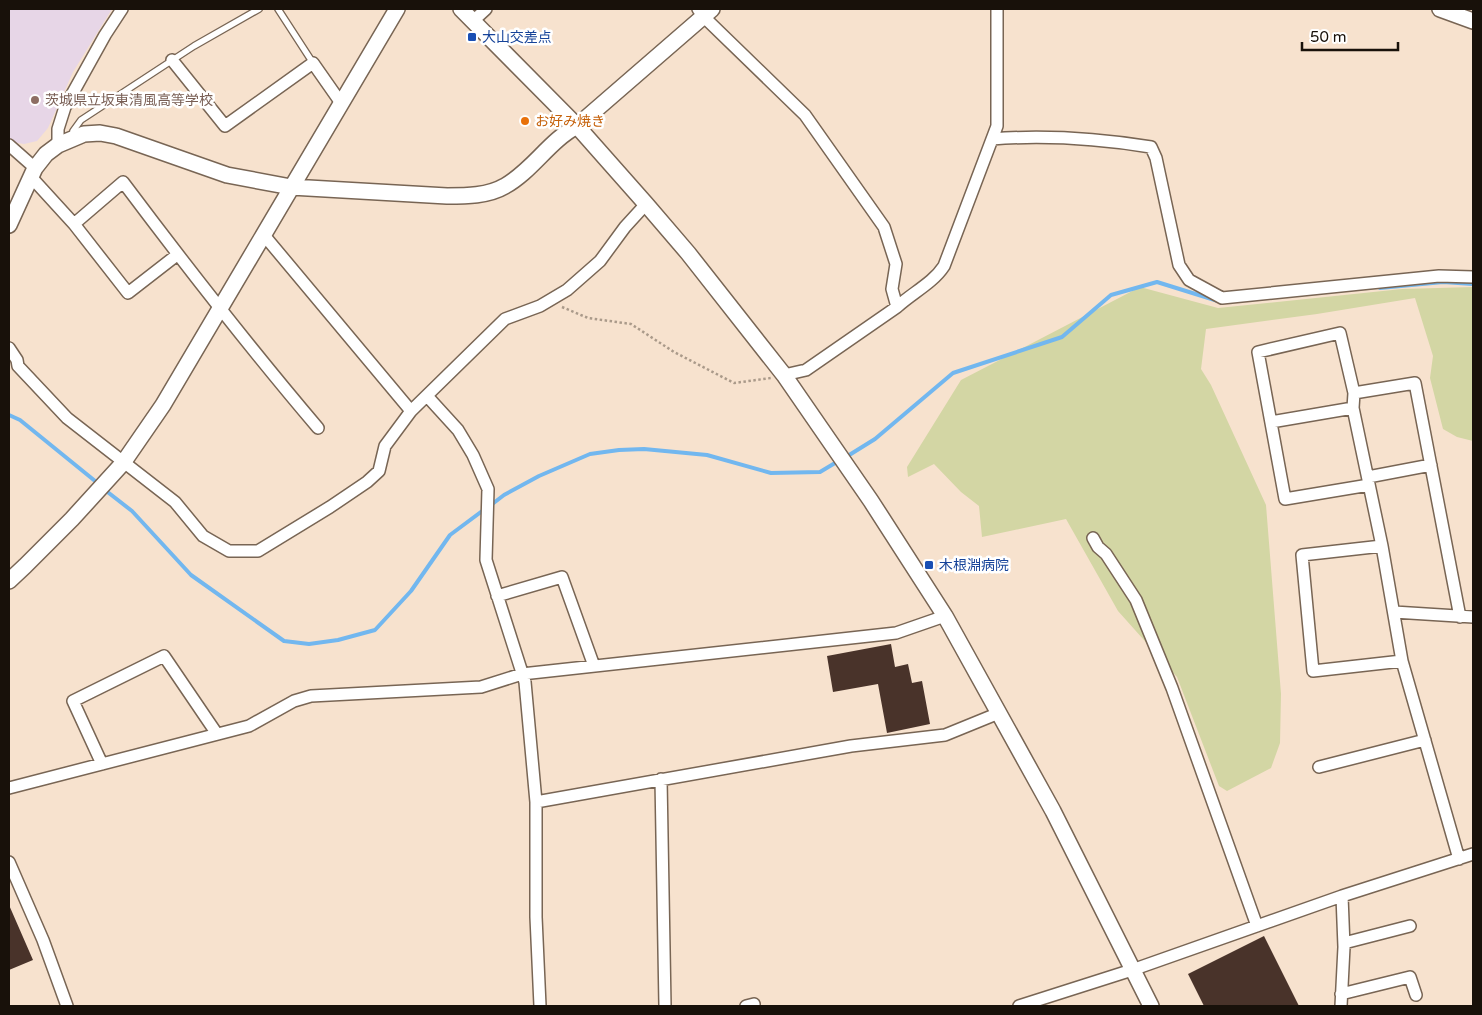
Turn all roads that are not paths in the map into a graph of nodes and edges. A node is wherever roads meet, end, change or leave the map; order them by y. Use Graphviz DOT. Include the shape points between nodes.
graph roads {
  1 [pos="122,9"];
  2 [pos="259,9"];
  3 [pos="278,9"];
  4 [pos="397,9"];
  5 [pos="461,9"];
  6 [pos="486,9"];
  7 [pos="997,9"];
  8 [pos="1440,9"];
  9 [pos="704,11"];
  10 [pos="1473,20"];
  11 [pos="473,22"];
  12 [pos="172,60"];
  13 [pos="313,64"];
  14 [pos="342,103"];
  15 [pos="577,126"];
  16 [pos="73,138"];
  17 [pos="992,139"];
  18 [pos="9,144"];
  19 [pos="58,145"];
  20 [pos="33,173"];
  21 [pos="291,187"];
  22 [pos="646,204"];
  23 [pos="74,224"];
  24 [pos="9,225"];
  25 [pos="264,234"];
  26 [pos="177,255"];
  27 [pos="1473,277"];
  28 [pos="220,307"];
  29 [pos="897,307"];
  30 [pos="9,348"];
  31 [pos="784,375"];
  32 [pos="1354,393"];
  33 [pos="427,396"];
  34 [pos="1354,408"];
  35 [pos="411,411"];
  36 [pos="1271,422"];
  37 [pos="318,428"];
  38 [pos="123,463"];
  39 [pos="1431,465"];
  40 [pos="1368,481"];
  41 [pos="1093,538"];
  42 [pos="1382,546"];
  43 [pos="9,580"];
  44 [pos="497,596"];
  45 [pos="1394,612"];
  46 [pos="945,616"];
  47 [pos="1460,616"];
  48 [pos="1473,617"];
  49 [pos="1402,661"];
  50 [pos="594,666"];
  51 [pos="522,674"];
  52 [pos="999,713"];
  53 [pos="217,734"];
  54 [pos="1425,740"];
  55 [pos="102,764"];
  56 [pos="1319,767"];
  57 [pos="661,778"];
  58 [pos="9,788"];
  59 [pos="536,802"];
  60 [pos="1473,854"];
  61 [pos="1458,859"];
  62 [pos="9,862"];
  63 [pos="1342,896"];
  64 [pos="1257,926"];
  65 [pos="1410,926"];
  66 [pos="1344,943"];
  67 [pos="1132,970"];
  68 [pos="1341,994"];
  69 [pos="1416,994"];
  70 [pos="68,1006"];
  71 [pos="540,1006"];
  72 [pos="666,1006"];
  73 [pos="746,1006"];
  74 [pos="754,1006"];
  75 [pos="1019,1006"];
  76 [pos="1150,1006"];
  77 [pos="1341,1006"];
  1 -- 19 [label="street" via="65,107 58,129"];
  2 -- 12 [label="lane"];
  3 -- 13 [label="lane"];
  4 -- 14 [label="street"];
  5 -- 11 [label="street"];
  6 -- 11 [label="street"];
  7 -- 17 [label="street" via="998,126"];
  8 -- 10 [label="street"];
  9 -- 15 [label="street"];
  9 -- 29 [label="street" via="804,115 884,227 896,264 892,289"];
  11 -- 15 [label="street"];
  12 -- 13 [label="street" via="225,126"];
  12 -- 16 [label="lane" via="81,120 73,131"];
  13 -- 14 [label="street"];
  14 -- 21 [label="street"];
  15 -- 21 [label="street" via="504,187 469,196"];
  15 -- 22 [label="street"];
  16 -- 19 [label="street"];
  16 -- 21 [label="street" via="100,133 116,136 227,175"];
  17 -- 27 [label="street" via="1018,137 1121,142 1151,147 1179,265 1189,280 1222,298 1439,276"];
  17 -- 29 [label="street" via="944,266 938,276"];
  18 -- 20 [label="street"];
  19 -- 20 [label="street" via="46,154"];
  20 -- 23 [label="street"];
  20 -- 24 [label="street"];
  21 -- 25 [label="street"];
  22 -- 31 [label="street"];
  22 -- 33 [label="street" via="600,261 567,290 540,306 505,318"];
  23 -- 26 [label="street" via="128,293"];
  23 -- 26 [label="street" via="123,182"];
  25 -- 28 [label="street"];
  25 -- 35 [label="street"];
  26 -- 28 [label="street"];
  28 -- 37 [label="street"];
  28 -- 38 [label="street" via="163,405"];
  29 -- 31 [label="street" via="806,370"];
  30 -- 38 [label="street" via="18,366 67,418"];
  31 -- 46 [label="street"];
  32 -- 34 [label="street"];
  32 -- 36 [label="street" via="1340,333 1258,352"];
  32 -- 39 [label="street" via="1415,383"];
  33 -- 35 [label="street"];
  33 -- 44 [label="street" via="458,430 488,489 486,560"];
  34 -- 36 [label="street"];
  34 -- 40 [label="street"];
  35 -- 38 [label="street" via="385,446 379,471 258,552 229,551 203,536 175,502"];
  36 -- 40 [label="street" via="1285,499"];
  38 -- 43 [label="street" via="72,519"];
  39 -- 40 [label="street"];
  39 -- 47 [label="street"];
  40 -- 42 [label="street"];
  41 -- 64 [label="street" via="1136,600 1172,688"];
  42 -- 45 [label="street"];
  42 -- 49 [label="street" via="1302,555 1314,671"];
  44 -- 50 [label="street" via="562,578"];
  44 -- 51 [label="street"];
  45 -- 47 [label="street"];
  45 -- 49 [label="street"];
  46 -- 50 [label="street" via="896,633"];
  46 -- 52 [label="street"];
  47 -- 48 [label="street"];
  49 -- 54 [label="street"];
  50 -- 51 [label="street"];
  51 -- 53 [label="street" via="481,687 311,696 294,701 249,726"];
  51 -- 59 [label="street"];
  52 -- 57 [label="street" via="945,735 851,746"];
  52 -- 67 [label="street" via="1053,811"];
  53 -- 55 [label="street"];
  53 -- 55 [label="street" via="164,656 73,701"];
  54 -- 56 [label="street"];
  54 -- 61 [label="street"];
  55 -- 58 [label="street"];
  57 -- 59 [label="street"];
  57 -- 72 [label="street"];
  59 -- 71 [label="street"];
  60 -- 61 [label="street"];
  61 -- 63 [label="street"];
  62 -- 70 [label="street"];
  63 -- 64 [label="street"];
  63 -- 66 [label="street"];
  64 -- 67 [label="street"];
  65 -- 66 [label="street"];
  66 -- 68 [label="street"];
  67 -- 75 [label="street"];
  67 -- 76 [label="street"];
  68 -- 69 [label="street" via="1410,977"];
  68 -- 77 [label="street"];
  73 -- 74 [label="street"];
}
